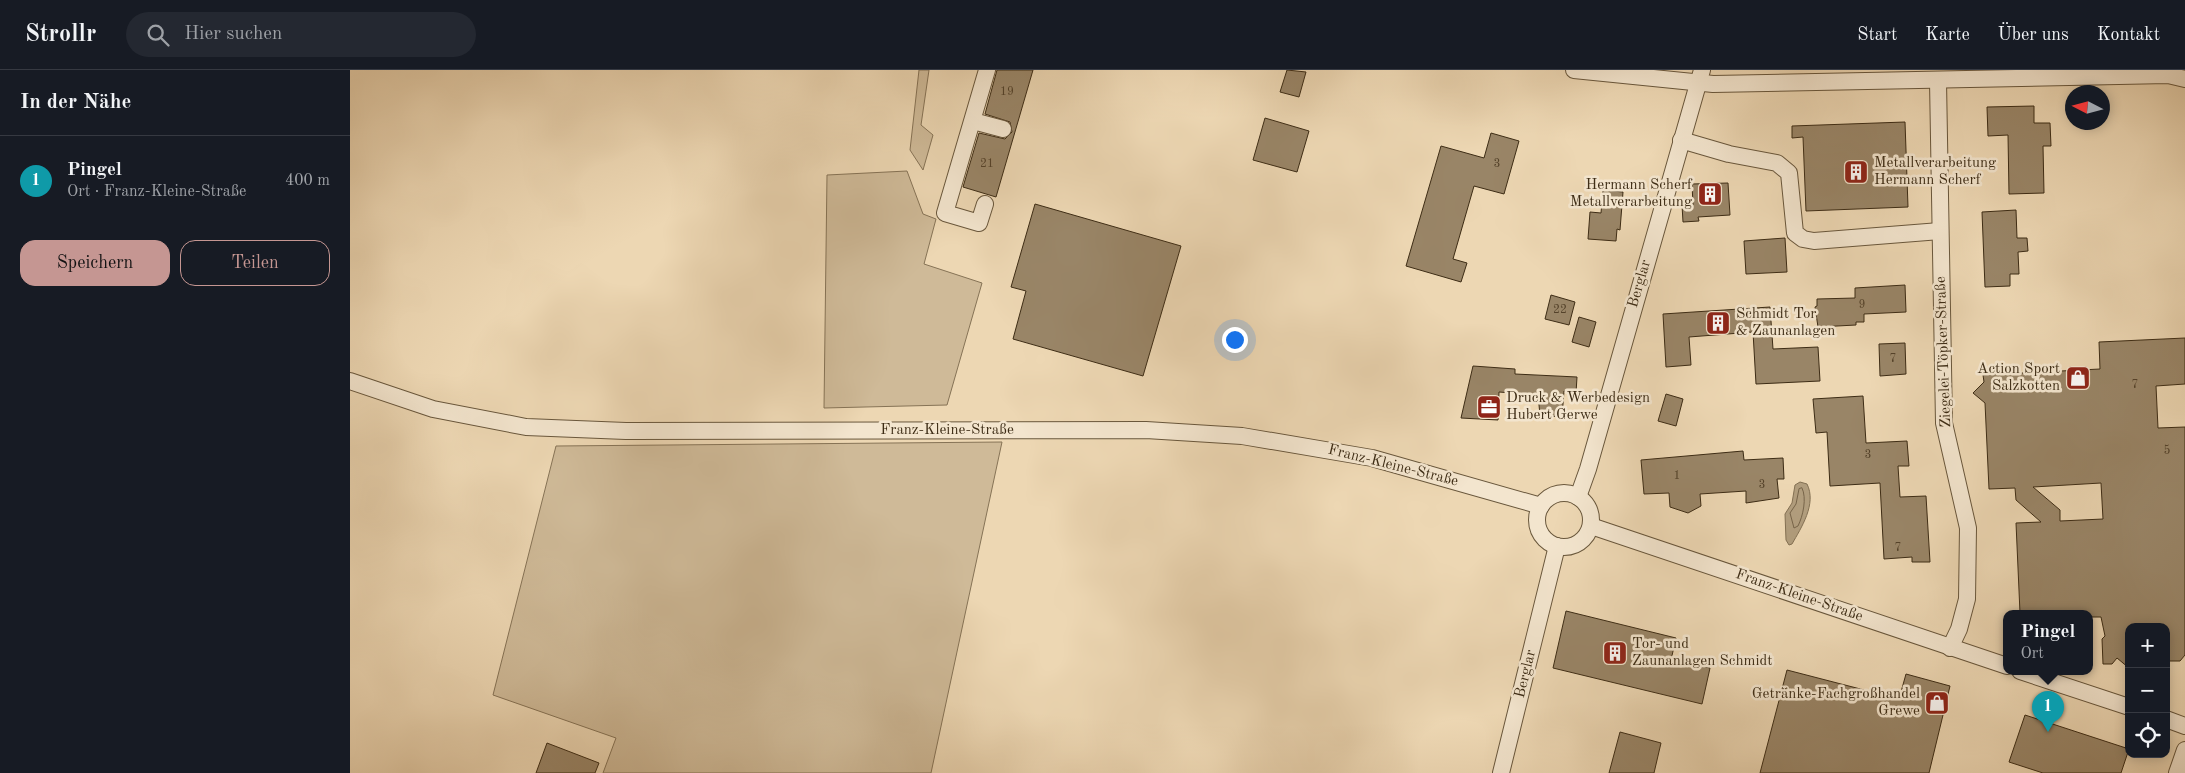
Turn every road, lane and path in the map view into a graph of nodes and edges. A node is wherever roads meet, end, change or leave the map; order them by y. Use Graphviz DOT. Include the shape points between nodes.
graph roads {
  1 [pos="987,70"];
  2 [pos="1574,70"];
  3 [pos="1700,76"];
  4 [pos="2185,79"];
  5 [pos="1938,80"];
  6 [pos="973,120"];
  7 [pos="1004,129"];
  8 [pos="1681,140"];
  9 [pos="985,204"];
  10 [pos="1940,232"];
  11 [pos="350,381"];
  12 [pos="1578,497"];
  13 [pos="1541,506"];
  14 [pos="1590,526"];
  15 [pos="1557,546"];
  16 [pos="1950,648"];
  17 [pos="2003,665"];
  18 [pos="2032,675"];
  19 [pos="2125,706"];
  20 [pos="2170,720"];
  21 [pos="2185,726"];
  22 [pos="2185,750"];
  23 [pos="1501,773"];
  24 [pos="2177,773"];
  1 -- 6 [label="street"];
  2 -- 3 [label="street"];
  3 -- 5 [label="street"];
  3 -- 8 [label="street, Berglar"];
  4 -- 5 [label="street" via="2168,75"];
  5 -- 10 [label="street, Ziegelei-Töpker-Straße"];
  6 -- 7 [label="street"];
  6 -- 9 [label="street" via="945,213 979,223"];
  8 -- 10 [label="street" via="1777,163 1789,173 1795,233 1803,238 1814,241"];
  8 -- 12 [label="street, Berglar"];
  10 -- 16 [label="street, Ziegelei-Töpker-Straße" via="1944,423 1968,528 1967,599"];
  11 -- 13 [label="street, Franz-Kleine-Straße" via="433,409 526,427 626,431 1146,430 1242,436 1372,458"];
  12 -- 13 [label="street" via="1561,494 1546,500"];
  12 -- 14 [label="street" via="1588,508"];
  13 -- 15 [label="street" via="1537,522 1539,530"];
  14 -- 15 [label="street" via="1582,540 1574,545"];
  14 -- 16 [label="street, Franz-Kleine-Straße"];
  15 -- 23 [label="street, Berglar"];
  16 -- 17 [label="street, Franz-Kleine-Straße"];
  18 -- 19 [label="street"];
  20 -- 21 [label="street"];
  22 -- 24 [label="street"];
}
